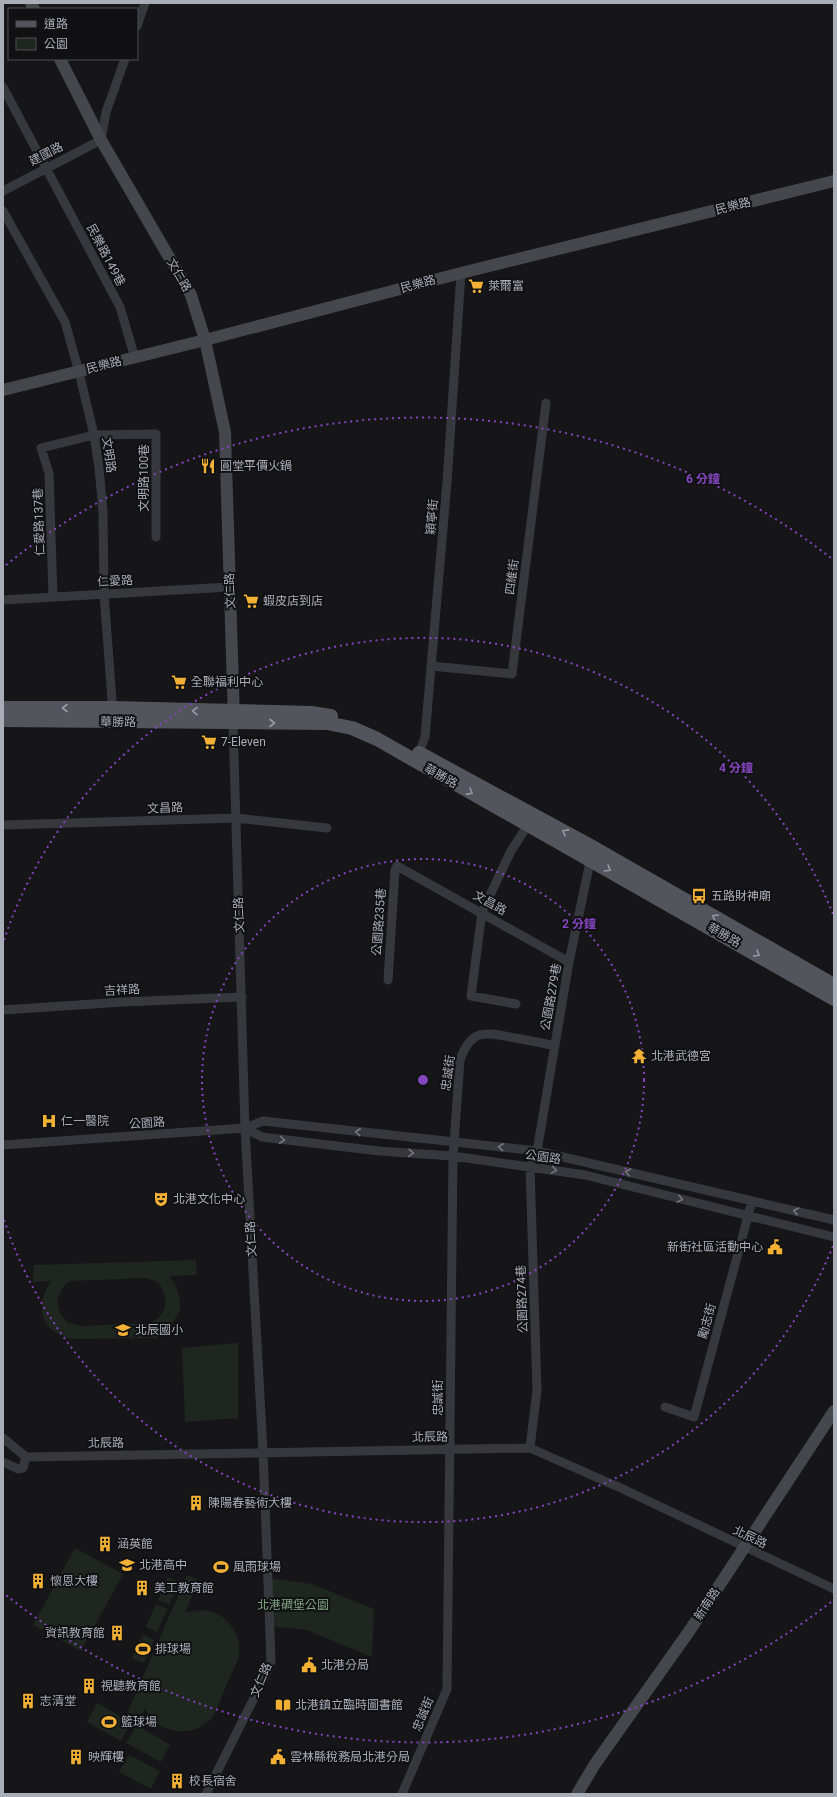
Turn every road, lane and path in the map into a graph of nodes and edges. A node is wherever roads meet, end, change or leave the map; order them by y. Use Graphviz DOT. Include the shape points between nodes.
graph roads {
  1 [pos="145,3"];
  2 [pos="138,23"];
  3 [pos="61,60"];
  4 [pos="125,60"];
  5 [pos="3,87"];
  6 [pos="101,140"];
  7 [pos="45,168"];
  8 [pos="834,181"];
  9 [pos="3,191"];
  10 [pos="3,211"];
  11 [pos="461,273"];
  12 [pos="205,340"];
  13 [pos="135,358"];
  14 [pos="79,372"];
  15 [pos="3,390"];
  16 [pos="546,403"];
  17 [pos="94,435"];
  18 [pos="156,537"];
  19 [pos="229,586"];
  20 [pos="104,594"];
  21 [pos="53,597"];
  22 [pos="3,600"];
  23 [pos="432,666"];
  24 [pos="3,708"];
  25 [pos="113,715"];
  26 [pos="234,717"];
  27 [pos="3,720"];
  28 [pos="417,757"];
  29 [pos="236,818"];
  30 [pos="3,825"];
  31 [pos="528,825"];
  32 [pos="327,828"];
  33 [pos="593,854"];
  34 [pos="398,866"];
  35 [pos="482,912"];
  36 [pos="570,962"];
  37 [pos="388,980"];
  38 [pos="834,985"];
  39 [pos="242,997"];
  40 [pos="834,999"];
  41 [pos="516,1004"];
  42 [pos="3,1010"];
  43 [pos="555,1046"];
  44 [pos="245,1128"];
  45 [pos="453,1142"];
  46 [pos="3,1145"];
  47 [pos="537,1151"];
  48 [pos="453,1156"];
  49 [pos="530,1167"];
  50 [pos="752,1201"];
  51 [pos="748,1216"];
  52 [pos="834,1220"];
  53 [pos="834,1237"];
  54 [pos="664,1407"];
  55 [pos="834,1411"];
  56 [pos="3,1438"];
  57 [pos="530,1448"];
  58 [pos="450,1449"];
  59 [pos="263,1452"];
  60 [pos="26,1457"];
  61 [pos="3,1462"];
  62 [pos="744,1547"];
  63 [pos="834,1588"];
  64 [pos="206,1794"];
  65 [pos="402,1794"];
  66 [pos="577,1794"];
  1 -- 2 [label="street"];
  3 -- 6 [label="main road, 文仁路"];
  4 -- 6 [label="street" via="106,112"];
  5 -- 7 [label="street, 民樂路149巷"];
  6 -- 7 [label="street, 建國路"];
  6 -- 12 [label="main road, 文仁路" via="191,295"];
  7 -- 9 [label="street, 建國路"];
  7 -- 13 [label="street, 民樂路149巷" via="120,307"];
  8 -- 11 [label="main road, 民樂路"];
  10 -- 14 [label="street, 文明路" via="65,322"];
  11 -- 12 [label="main road, 民樂路"];
  11 -- 23 [label="street, 穎寧街"];
  12 -- 13 [label="main road, 民樂路"];
  12 -- 19 [label="main road, 文仁路" via="225,432"];
  13 -- 14 [label="main road, 民樂路"];
  14 -- 15 [label="main road, 民樂路"];
  14 -- 17 [label="street, 文明路"];
  16 -- 23 [label="street, 四維街" via="512,674"];
  17 -- 18 [label="street, 文明路100巷" via="156,434"];
  17 -- 20 [label="street, 文明路" via="103,511"];
  17 -- 21 [label="street, 仁愛路137巷" via="42,448 49,473"];
  19 -- 20 [label="street, 仁愛路"];
  19 -- 26 [label="main road, 文仁路"];
  20 -- 21 [label="street, 仁愛路"];
  20 -- 25 [label="street, 文明路"];
  21 -- 22 [label="street, 仁愛路"];
  23 -- 28 [label="street, 穎寧街" via="425,737"];
  25 -- 24 [label="main road, 華勝路, one-way"];
  25 -- 26 [label="main road, 華勝路"];
  25 -- 27 [label="main road, 華勝路"];
  26 -- 28 [label="main road, 華勝路" via="352,728"];
  26 -- 29 [label="street, 文仁路"];
  28 -- 31 [label="main road, 華勝路, one-way"];
  33 -- 28 [label="main road, 華勝路, one-way"];
  29 -- 30 [label="street, 文昌路"];
  29 -- 32 [label="street, 文昌路"];
  29 -- 39 [label="street, 文仁路"];
  31 -- 33 [label="main road, 華勝路"];
  31 -- 35 [label="street" via="511,851"];
  33 -- 36 [label="street, 公園路279巷"];
  38 -- 33 [label="main road, 華勝路, one-way"];
  33 -- 40 [label="main road, 華勝路, one-way"];
  34 -- 35 [label="street, 文昌路"];
  34 -- 37 [label="street, 公園路235巷" via="395,870"];
  35 -- 36 [label="street, 文昌路"];
  35 -- 41 [label="street" via="471,996"];
  36 -- 43 [label="street, 公園路279巷"];
  39 -- 42 [label="street, 吉祥路"];
  39 -- 44 [label="street, 文仁路"];
  43 -- 45 [label="street, 忠誠街" via="490,1032 476,1037 465,1047 460,1060"];
  43 -- 47 [label="street, 公園路279巷"];
  45 -- 44 [label="street, 公園路, one-way" via="263,1121"];
  44 -- 46 [label="street, 公園路"];
  44 -- 48 [label="street, 公園路, one-way" via="262,1137 379,1151"];
  44 -- 59 [label="street, 文仁路"];
  47 -- 45 [label="street, 公園路, one-way"];
  45 -- 48 [label="street, 忠誠街"];
  47 -- 49 [label="street, 公園路274巷"];
  50 -- 47 [label="street, 公園路, one-way"];
  48 -- 49 [label="street, 公園路"];
  48 -- 58 [label="street, 忠誠街"];
  49 -- 51 [label="street, 公園路, one-way" via="585,1175"];
  49 -- 57 [label="street, 公園路274巷" via="537,1390"];
  50 -- 51 [label="street, 勵志街"];
  52 -- 50 [label="street, 公園路, one-way"];
  51 -- 53 [label="street, 公園路"];
  51 -- 54 [label="street, 勵志街" via="694,1417"];
  55 -- 62 [label="main road, 新南路"];
  56 -- 60 [label="street"];
  57 -- 58 [label="street, 北辰路"];
  57 -- 62 [label="street, 北辰路"];
  58 -- 59 [label="street, 北辰路"];
  58 -- 65 [label="street, 忠誠街" via="447,1689"];
  59 -- 60 [label="street, 北辰路"];
  59 -- 64 [label="street, 文仁路" via="270,1661"];
  60 -- 61 [label="street" via="23,1468 18,1469"];
  62 -- 63 [label="street, 北辰路"];
  62 -- 66 [label="main road, 新南路"];
}
